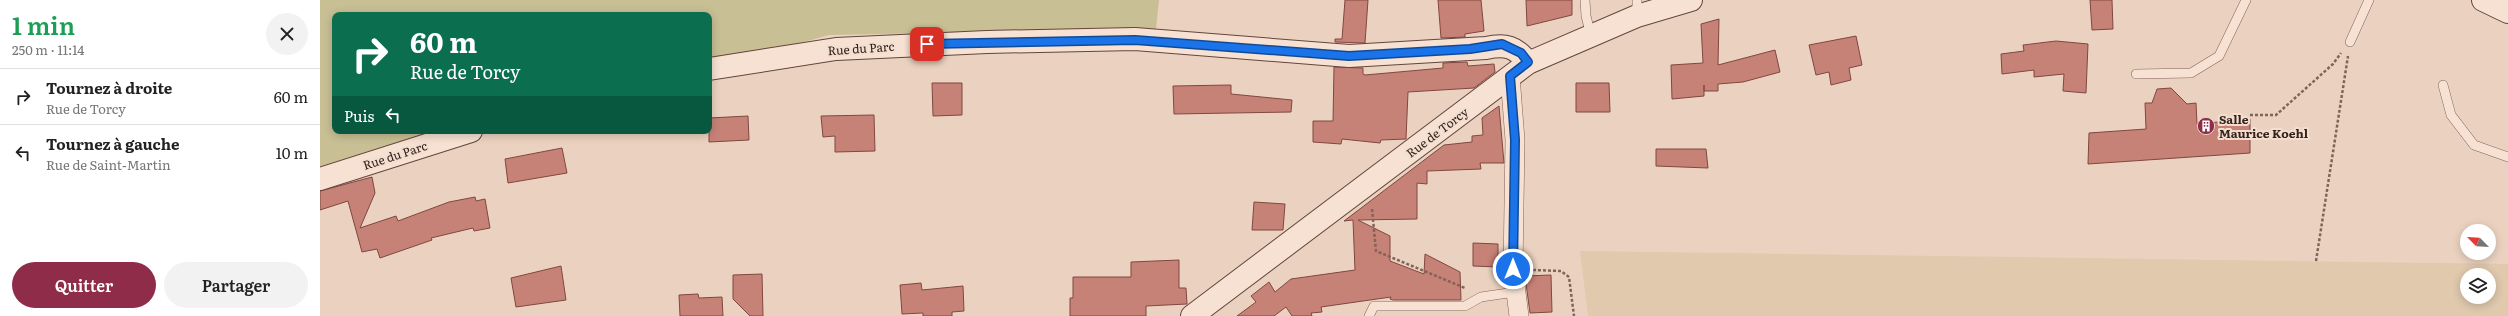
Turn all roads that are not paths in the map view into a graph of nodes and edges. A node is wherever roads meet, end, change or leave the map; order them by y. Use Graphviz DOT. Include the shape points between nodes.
graph roads {
  1 [pos="1585,0"];
  2 [pos="1691,0"];
  3 [pos="2246,0"];
  4 [pos="2369,0"];
  5 [pos="2483,0"];
  6 [pos="1637,8"];
  7 [pos="2508,12"];
  8 [pos="1591,36"];
  9 [pos="2350,42"];
  10 [pos="1528,62"];
  11 [pos="712,69"];
  12 [pos="2136,74"];
  13 [pos="1510,76"];
  14 [pos="2443,84"];
  15 [pos="462,134"];
  16 [pos="2508,157"];
  17 [pos="320,180"];
  18 [pos="1515,292"];
  19 [pos="1199,311"];
  20 [pos="1369,316"];
  21 [pos="1519,316"];
  1 -- 8 [label="lane"];
  2 -- 6 [label="street, Rue de Torcy"];
  3 -- 12 [label="lane" via="2219,56 2191,73"];
  4 -- 9 [label="lane"];
  5 -- 7 [label="street"];
  6 -- 8 [label="street, Rue de Torcy"];
  8 -- 10 [label="street, Rue de Torcy"];
  10 -- 11 [label="street, Rue du Parc" via="1521,53 1502,44 1349,56 1135,40 836,48"];
  10 -- 13 [label="street, Rue de Torcy"];
  13 -- 18 [label="street" via="1515,140"];
  13 -- 19 [label="street, Rue de Torcy"];
  14 -- 16 [label="lane" via="2451,115 2474,145"];
  15 -- 17 [label="street, Rue du Parc"];
  18 -- 20 [label="lane" via="1481,297 1465,306 1374,306"];
  18 -- 21 [label="street"];
}
